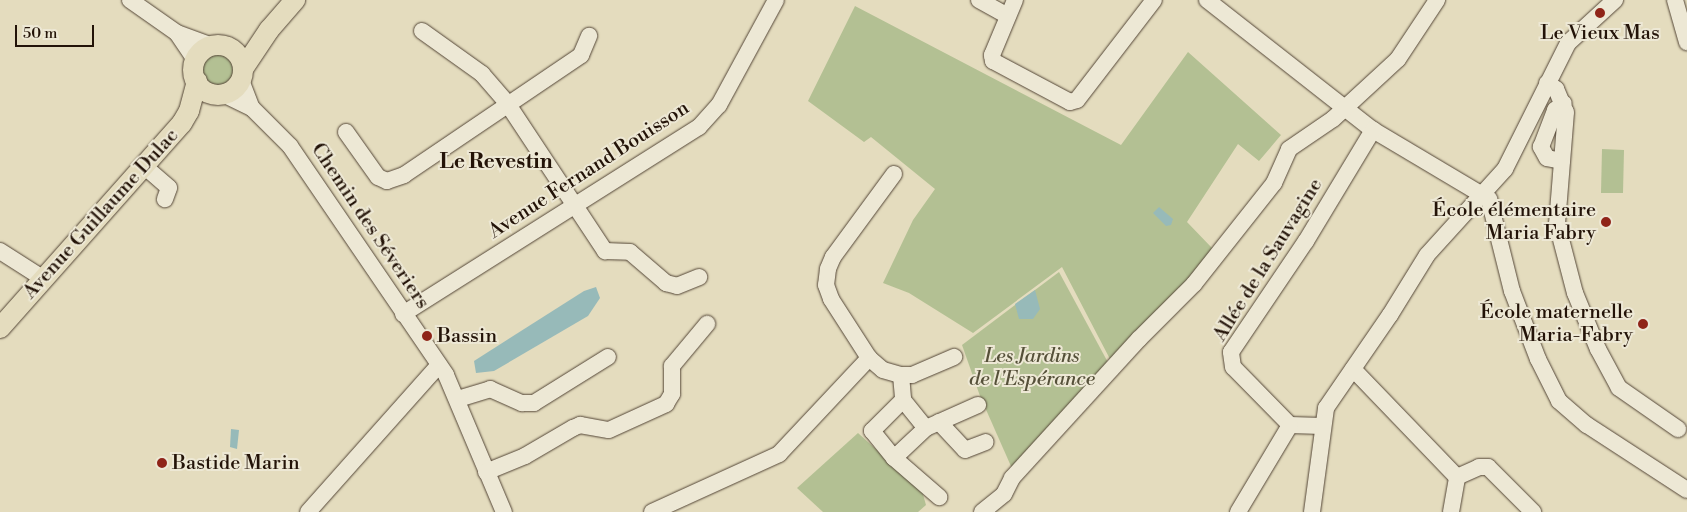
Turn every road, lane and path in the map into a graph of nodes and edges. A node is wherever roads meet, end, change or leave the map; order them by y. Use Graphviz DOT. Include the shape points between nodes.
graph roads {
  1 [pos="130,0"];
  2 [pos="285,0"];
  3 [pos="295,0"];
  4 [pos="776,0"];
  5 [pos="979,0"];
  6 [pos="1015,0"];
  7 [pos="1154,0"];
  8 [pos="1207,0"];
  9 [pos="1437,0"];
  10 [pos="1615,0"];
  11 [pos="1675,0"];
  12 [pos="1008,16"];
  13 [pos="422,31"];
  14 [pos="177,33"];
  15 [pos="589,36"];
  16 [pos="1687,42"];
  17 [pos="220,46"];
  18 [pos="196,60"];
  19 [pos="242,75"];
  20 [pos="196,81"];
  21 [pos="1547,83"];
  22 [pos="221,94"];
  23 [pos="507,104"];
  24 [pos="252,108"];
  25 [pos="1344,110"];
  26 [pos="182,122"];
  27 [pos="1373,130"];
  28 [pos="346,132"];
  29 [pos="144,166"];
  30 [pos="894,174"];
  31 [pos="1484,195"];
  32 [pos="165,199"];
  33 [pos="576,204"];
  34 [pos="0,251"];
  35 [pos="699,277"];
  36 [pos="44,279"];
  37 [pos="403,314"];
  38 [pos="707,324"];
  39 [pos="0,328"];
  40 [pos="608,357"];
  41 [pos="954,357"];
  42 [pos="869,358"];
  43 [pos="439,365"];
  44 [pos="1353,369"];
  45 [pos="901,376"];
  46 [pos="458,399"];
  47 [pos="902,400"];
  48 [pos="978,405"];
  49 [pos="933,425"];
  50 [pos="1290,425"];
  51 [pos="1322,426"];
  52 [pos="1678,430"];
  53 [pos="986,442"];
  54 [pos="894,458"];
  55 [pos="486,472"];
  56 [pos="1457,477"];
  57 [pos="1687,490"];
  58 [pos="939,497"];
  59 [pos="674,508"];
  60 [pos="308,512"];
  61 [pos="504,512"];
  62 [pos="652,512"];
  63 [pos="982,512"];
  64 [pos="1238,512"];
  65 [pos="1312,512"];
  66 [pos="1451,512"];
  67 [pos="1533,512"];
  1 -- 14 [label="street"];
  2 -- 17 [label="main road" via="254,36"];
  3 -- 19 [label="main road" via="268,30"];
  4 -- 33 [label="street, Avenue Fernand Bouisson" via="710,117"];
  5 -- 12 [label="street"];
  6 -- 12 [label="street"];
  7 -- 12 [label="street" via="1077,100 1070,102 993,61 992,54"];
  8 -- 25 [label="street"];
  9 -- 25 [label="street" via="1403,54"];
  10 -- 21 [label="street" via="1568,43"];
  11 -- 16 [label="street"];
  13 -- 23 [label="street" via="482,74"];
  14 -- 17 [label="street"];
  14 -- 18 [label="street"];
  15 -- 23 [label="street" via="581,55"];
  17 -- 18 [label="main road"];
  17 -- 19 [label="main road" via="236,52"];
  18 -- 20 [label="main road"];
  19 -- 22 [label="main road" via="234,89"];
  19 -- 24 [label="street, Chemin des Séveriers"];
  20 -- 22 [label="main road" via="206,91"];
  20 -- 26 [label="main road, Avenue Guillaume Dulac" via="192,102"];
  21 -- 31 [label="street" via="1516,151"];
  21 -- 52 [label="street" via="1556,89 1564,103 1557,224 1562,251 1598,349 1619,388"];
  22 -- 24 [label="street, Chemin des Séveriers"];
  22 -- 26 [label="main road, Avenue Guillaume Dulac"];
  23 -- 28 [label="street" via="404,175 387,181 378,177"];
  23 -- 33 [label="street"];
  24 -- 37 [label="street, Chemin des Séveriers" via="290,146"];
  25 -- 27 [label="street"];
  25 -- 63 [label="street" via="1290,149 1274,183 1194,284 1012,478 1004,494"];
  26 -- 29 [label="main road, Avenue Guillaume Dulac"];
  27 -- 31 [label="street"];
  27 -- 50 [label="street, Allée de la Sauvagine" via="1306,241 1232,352 1233,367"];
  29 -- 32 [label="street" via="168,188"];
  29 -- 36 [label="main road, Avenue Guillaume Dulac"];
  30 -- 42 [label="street" via="828,269 826,285 831,299"];
  31 -- 44 [label="street" via="1428,255"];
  31 -- 57 [label="street" via="1492,205 1512,291 1538,359 1559,401 1587,425"];
  33 -- 35 [label="street" via="605,251 630,252 666,283 677,286"];
  33 -- 37 [label="street, Avenue Fernand Bouisson"];
  34 -- 36 [label="street"];
  36 -- 39 [label="main road, Avenue Guillaume Dulac"];
  37 -- 43 [label="street, Chemin des Séveriers"];
  38 -- 55 [label="street" via="672,366 672,394 666,404 609,430 580,425 525,456"];
  40 -- 46 [label="street" via="534,403 522,403 490,389"];
  41 -- 45 [label="street" via="924,372"];
  42 -- 45 [label="street" via="884,370"];
  42 -- 59 [label="street" via="778,454"];
  43 -- 46 [label="street, Chemin des Séveriers"];
  43 -- 60 [label="street"];
  44 -- 51 [label="street" via="1326,408"];
  44 -- 56 [label="street"];
  45 -- 47 [label="street"];
  46 -- 55 [label="street, Chemin des Séveriers"];
  47 -- 49 [label="street"];
  47 -- 54 [label="street" via="872,431"];
  48 -- 49 [label="street"];
  49 -- 53 [label="street" via="965,450"];
  49 -- 54 [label="street"];
  50 -- 51 [label="street"];
  50 -- 64 [label="street"];
  51 -- 65 [label="street"];
  54 -- 58 [label="street"];
  55 -- 61 [label="street, Chemin des Séveriers"];
  56 -- 66 [label="street"];
  56 -- 67 [label="street" via="1479,467 1488,467"];
  59 -- 62 [label="street"];
}
